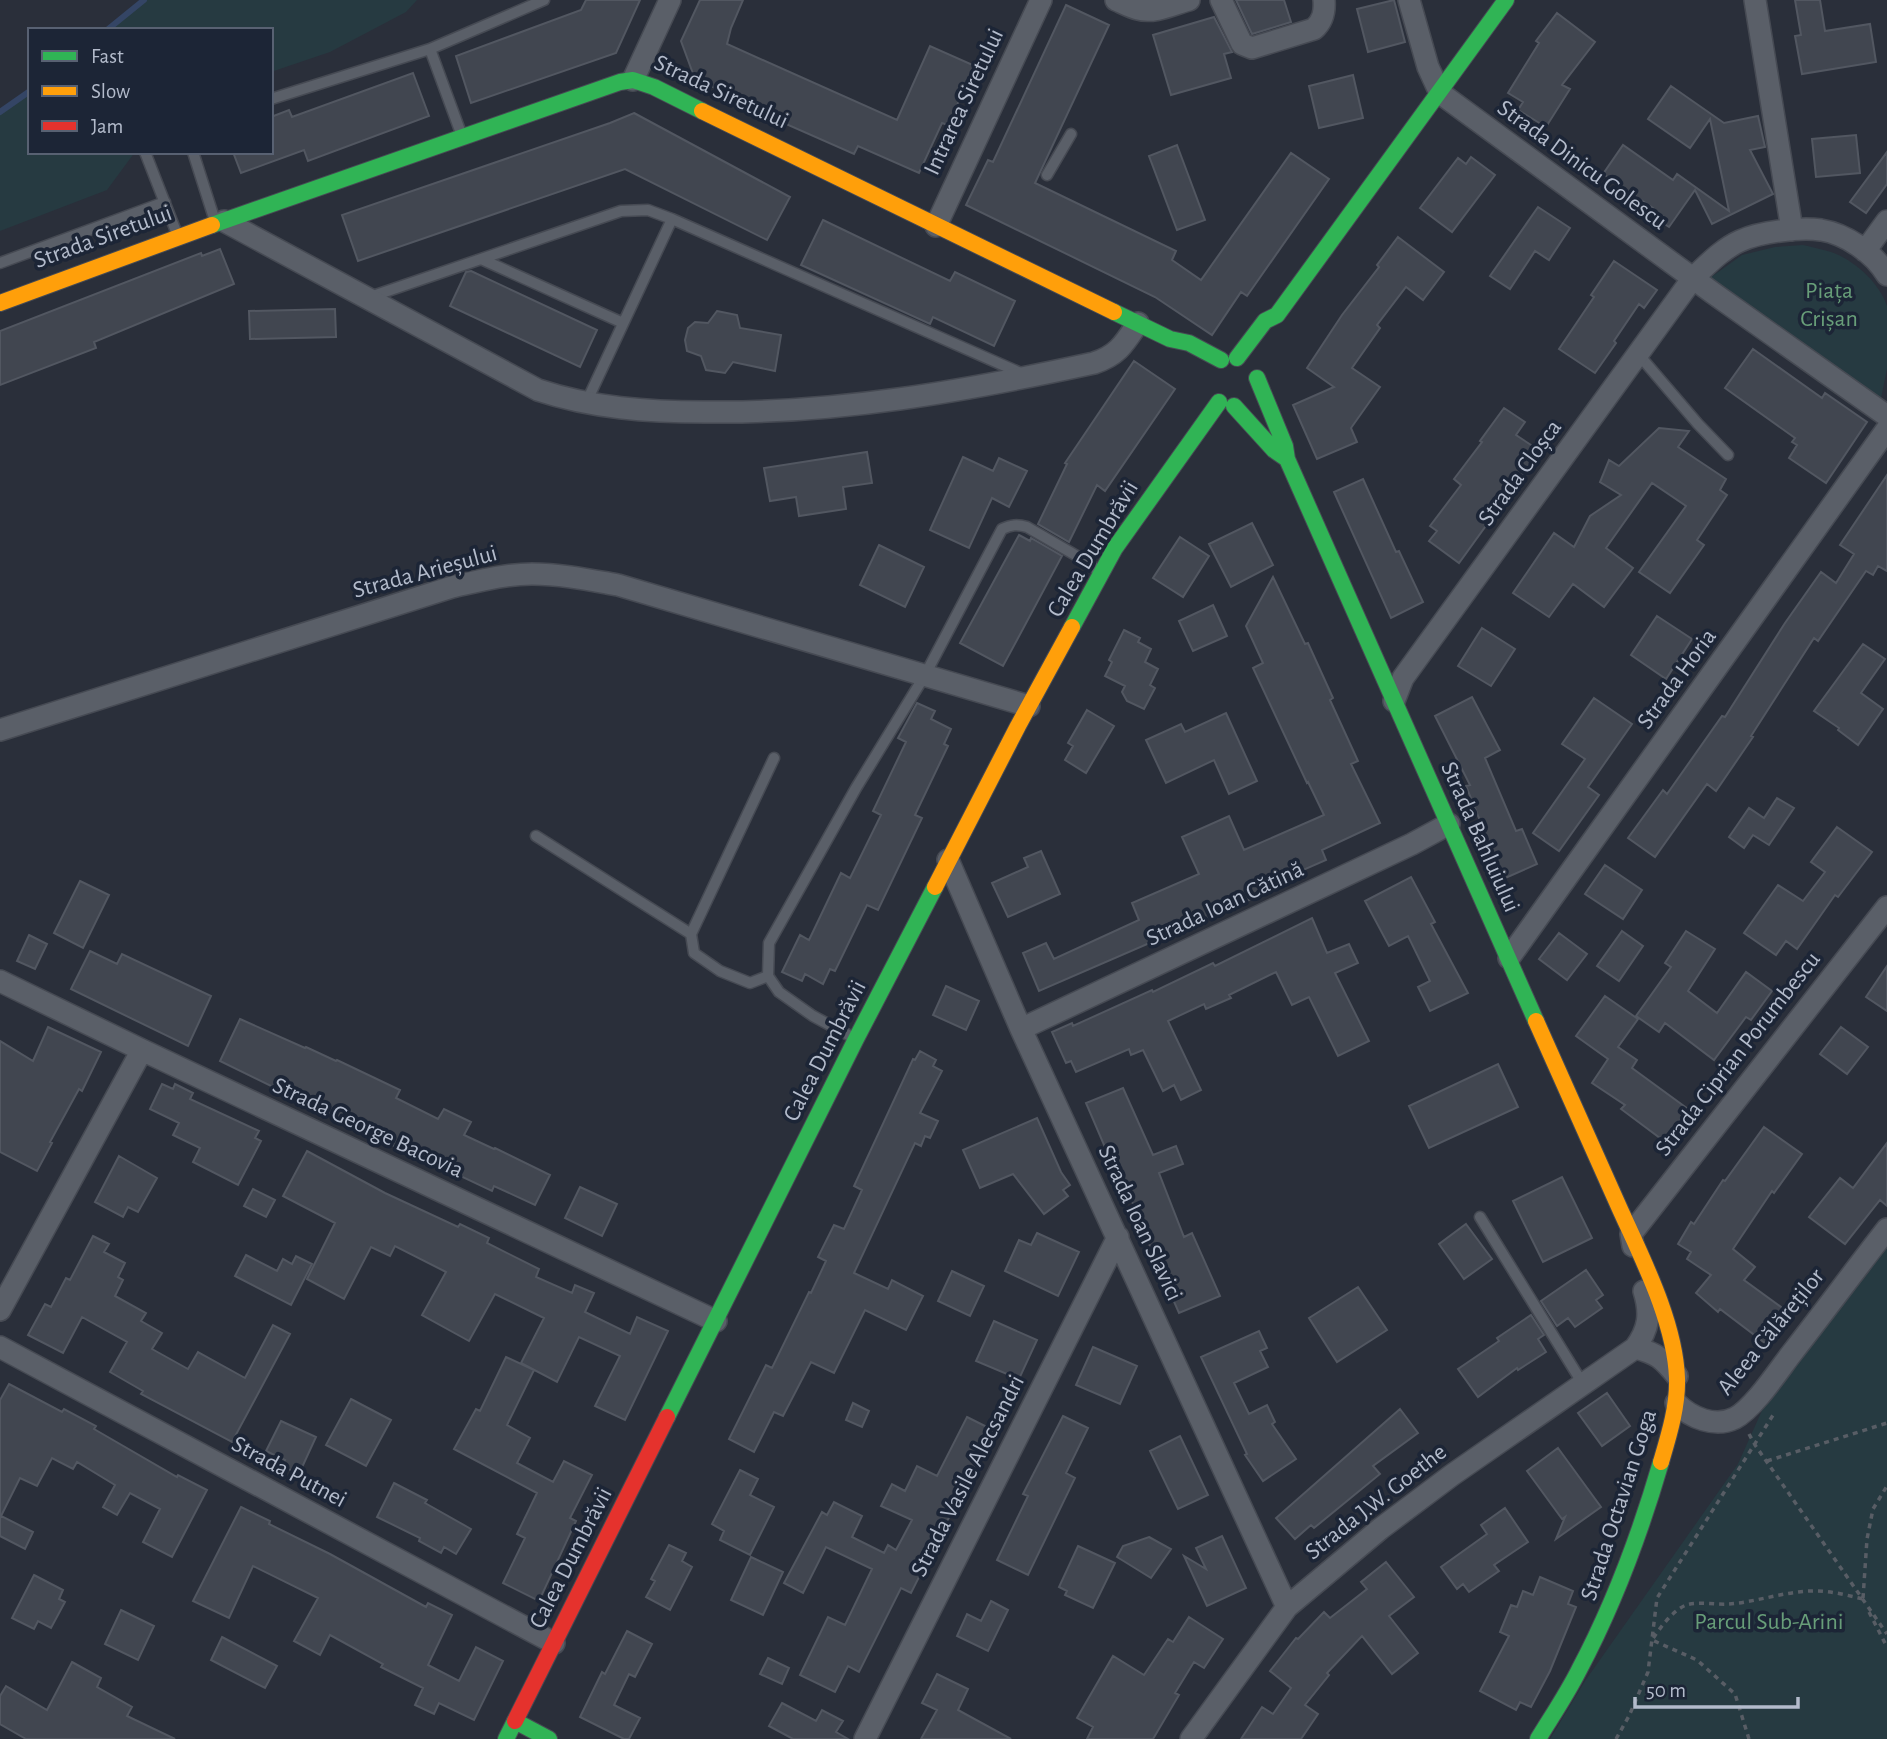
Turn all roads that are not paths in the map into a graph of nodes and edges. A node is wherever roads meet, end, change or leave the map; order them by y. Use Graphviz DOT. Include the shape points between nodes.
graph roads {
  1 [pos="544,0"];
  2 [pos="670,0"];
  3 [pos="1041,0"];
  4 [pos="1116,0"];
  5 [pos="1189,0"];
  6 [pos="1221,0"];
  7 [pos="1324,0"];
  8 [pos="1409,0"];
  9 [pos="1506,0"];
  10 [pos="1755,0"];
  11 [pos="430,49"];
  12 [pos="633,80"];
  13 [pos="1440,93"];
  14 [pos="273,98"];
  15 [pos="1071,134"];
  16 [pos="463,138"];
  17 [pos="146,154"];
  18 [pos="194,154"];
  19 [pos="1047,175"];
  20 [pos="165,202"];
  21 [pos="672,219"];
  22 [pos="1887,221"];
  23 [pos="220,222"];
  24 [pos="936,226"];
  25 [pos="1792,230"];
  26 [pos="178,236"];
  27 [pos="1865,251"];
  28 [pos="481,259"];
  29 [pos="0,263"];
  30 [pos="1887,275"];
  31 [pos="1693,278"];
  32 [pos="368,298"];
  33 [pos="0,303"];
  34 [pos="1277,315"];
  35 [pos="624,323"];
  36 [pos="1138,323"];
  37 [pos="1170,339"];
  38 [pos="1271,340"];
  39 [pos="1639,355"];
  40 [pos="1229,359"];
  41 [pos="1257,370"];
  42 [pos="1030,377"];
  43 [pos="1221,400"];
  44 [pos="586,404"];
  45 [pos="1887,416"];
  46 [pos="1887,429"];
  47 [pos="1728,455"];
  48 [pos="1287,459"];
  49 [pos="1100,572"];
  50 [pos="925,675"];
  51 [pos="1394,701"];
  52 [pos="1029,706"];
  53 [pos="0,730"];
  54 [pos="774,758"];
  55 [pos="1449,824"];
  56 [pos="536,836"];
  57 [pos="948,860"];
  58 [pos="1887,907"];
  59 [pos="691,934"];
  60 [pos="1509,958"];
  61 [pos="768,976"];
  62 [pos="0,981"];
  63 [pos="1021,1029"];
  64 [pos="856,1039"];
  65 [pos="142,1050"];
  66 [pos="1480,1217"];
  67 [pos="1887,1229"];
  68 [pos="1631,1234"];
  69 [pos="1118,1237"];
  70 [pos="0,1310"];
  71 [pos="716,1321"];
  72 [pos="0,1347"];
  73 [pos="1635,1348"];
  74 [pos="1677,1376"];
  75 [pos="1583,1384"];
  76 [pos="1676,1403"];
  77 [pos="1287,1607"];
  78 [pos="554,1643"];
  79 [pos="515,1721"];
  80 [pos="506,1739"];
  81 [pos="549,1739"];
  82 [pos="865,1739"];
  83 [pos="1191,1739"];
  84 [pos="1538,1739"];
  1 -- 11 [label="lane"];
  2 -- 12 [label="street"];
  3 -- 24 [label="street, Intrarea Siretului"];
  4 -- 5 [label="street" via="1144,10"];
  6 -- 7 [label="street" via="1242,44 1252,48 1314,29 1325,10"];
  8 -- 13 [label="street"];
  9 -- 13 [label="main road"];
  10 -- 25 [label="street"];
  11 -- 14 [label="lane"];
  11 -- 16 [label="lane"];
  12 -- 16 [label="main road, Strada Siretului"];
  12 -- 24 [label="main road, Strada Siretului"];
  13 -- 31 [label="street, Strada Dinicu Golescu"];
  13 -- 34 [label="main road"];
  15 -- 19 [label="lane"];
  16 -- 23 [label="main road, Strada Siretului"];
  17 -- 20 [label="lane"];
  18 -- 23 [label="lane"];
  20 -- 26 [label="lane"];
  20 -- 29 [label="lane"];
  21 -- 28 [label="lane" via="648,210 621,211"];
  21 -- 35 [label="lane"];
  21 -- 42 [label="lane"];
  22 -- 27 [label="street"];
  23 -- 26 [label="main road, Strada Siretului"];
  23 -- 32 [label="street"];
  24 -- 36 [label="main road, Strada Siretului"];
  25 -- 27 [label="street" via="1821,230"];
  25 -- 31 [label="street" via="1740,241"];
  26 -- 33 [label="main road, Strada Siretului"];
  27 -- 30 [label="street"];
  28 -- 32 [label="lane"];
  28 -- 35 [label="lane"];
  31 -- 39 [label="street, Strada Cloșca"];
  31 -- 45 [label="street"];
  32 -- 44 [label="street" via="537,390"];
  34 -- 38 [label="main road"];
  34 -- 40 [label="main road" via="1265,321"];
  35 -- 44 [label="lane"];
  36 -- 37 [label="main road, Strada Siretului"];
  36 -- 42 [label="street" via="1113,355"];
  37 -- 40 [label="main road, Strada Siretului"];
  37 -- 40 [label="main road, Strada Siretului" via="1205,369"];
  39 -- 47 [label="lane"];
  39 -- 51 [label="street, Strada Cloșca" via="1403,678"];
  40 -- 41 [label="main road, Strada Siretului"];
  41 -- 43 [label="main road, Calea Dumbrăvii" via="1257,386 1249,400 1242,405"];
  41 -- 48 [label="main road, Strada Bahluiului"];
  42 -- 44 [label="street" via="900,400 782,411 665,412"];
  43 -- 48 [label="main road, Strada Bahluiului"];
  43 -- 49 [label="main road, Calea Dumbrăvii"];
  46 -- 60 [label="street, Strada Horia"];
  48 -- 51 [label="main road, Strada Bahluiului"];
  49 -- 50 [label="lane" via="1027,527 1002,529"];
  49 -- 52 [label="main road, Calea Dumbrăvii"];
  50 -- 52 [label="street, Strada Arieșului"];
  50 -- 53 [label="street, Strada Arieșului" via="618,585 532,574 452,587"];
  50 -- 61 [label="lane" via="769,943"];
  51 -- 55 [label="main road, Strada Bahluiului"];
  52 -- 57 [label="main road, Calea Dumbrăvii"];
  54 -- 59 [label="lane"];
  55 -- 60 [label="main road, Strada Bahluiului"];
  55 -- 63 [label="street, Strada Ioan Cătină"];
  56 -- 59 [label="lane"];
  57 -- 63 [label="street, Strada Ioan Slavici"];
  57 -- 64 [label="main road, Calea Dumbrăvii"];
  58 -- 68 [label="street, Strada Ciprian Porumbescu"];
  59 -- 61 [label="lane" via="694,953 720,971 750,983"];
  60 -- 68 [label="main road, Strada Bahluiului"];
  61 -- 64 [label="lane" via="779,992"];
  62 -- 65 [label="street, Strada George Bacovia"];
  63 -- 69 [label="street, Strada Ioan Slavici"];
  64 -- 71 [label="main road, Calea Dumbrăvii"];
  65 -- 70 [label="street"];
  65 -- 71 [label="street, Strada George Bacovia"];
  66 -- 75 [label="lane"];
  67 -- 76 [label="street, Aleea Călăreților" via="1741,1414 1724,1421 1704,1420"];
  68 -- 73 [label="street" via="1649,1318"];
  68 -- 74 [label="main road, Strada Octavian Goga" via="1666,1321"];
  69 -- 77 [label="street, Strada Ioan Slavici"];
  69 -- 82 [label="street, Strada Vasile Alecsandri"];
  71 -- 78 [label="main road, Calea Dumbrăvii"];
  72 -- 78 [label="street, Strada Putnei"];
  73 -- 74 [label="street" via="1659,1356"];
  73 -- 75 [label="street, Strada J.W. Goethe"];
  74 -- 76 [label="main road, Strada Octavian Goga"];
  75 -- 77 [label="street, Strada J.W. Goethe" via="1442,1482"];
  76 -- 84 [label="main road, Strada Octavian Goga" via="1657,1476 1608,1612"];
  77 -- 83 [label="street, Strada J.W. Goethe"];
  78 -- 79 [label="main road, Calea Dumbrăvii"];
  79 -- 80 [label="main road, Calea Dumbrăvii"];
  79 -- 81 [label="main road"];
}
